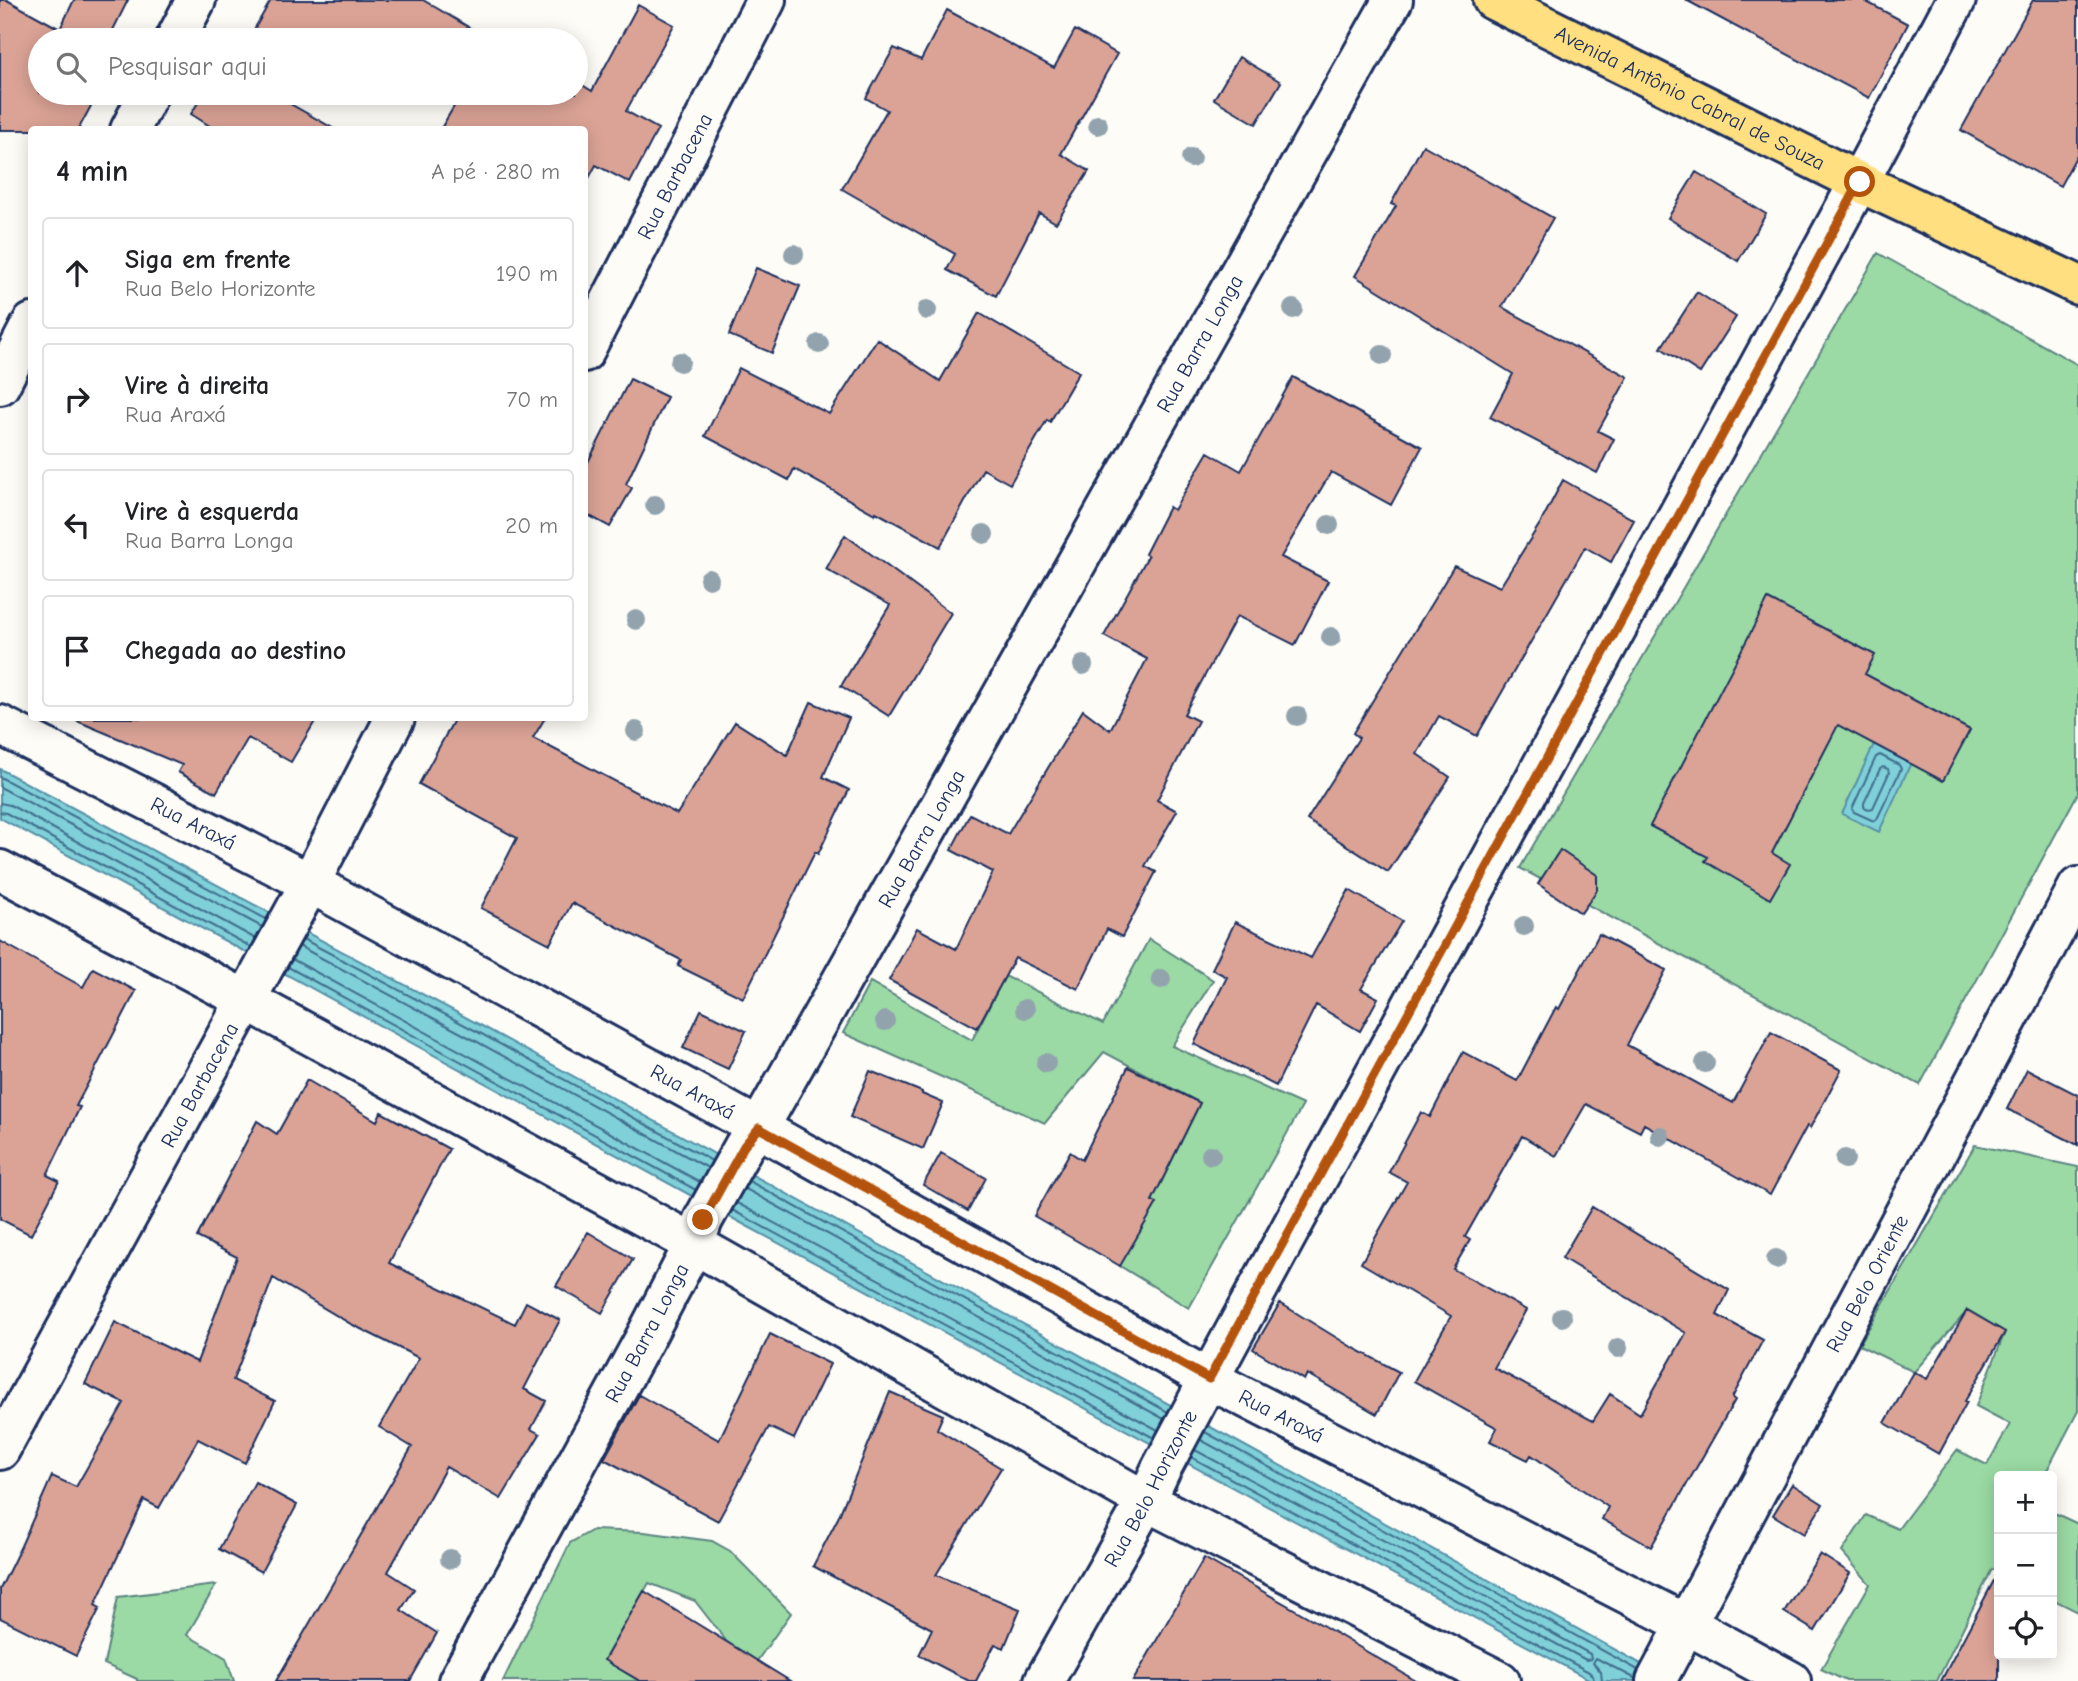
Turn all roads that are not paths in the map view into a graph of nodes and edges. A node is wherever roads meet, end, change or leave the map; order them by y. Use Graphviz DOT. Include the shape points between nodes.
graph roads {
  1 [pos="196,0"];
  2 [pos="766,0"];
  3 [pos="1393,0"];
  4 [pos="1493,0"];
  5 [pos="1956,0"];
  6 [pos="181,28"];
  7 [pos="143,105"];
  8 [pos="132,126"];
  9 [pos="1860,182"];
  10 [pos="2078,285"];
  11 [pos="28,331"];
  12 [pos="588,344"];
  13 [pos="0,385"];
  14 [pos="394,721"];
  15 [pos="0,725"];
  16 [pos="0,870"];
  17 [pos="2078,887"];
  18 [pos="304,894"];
  19 [pos="252,989"];
  20 [pos="751,1137"];
  21 [pos="698,1232"];
  22 [pos="1203,1391"];
  23 [pos="0,1450"];
  24 [pos="1154,1485"];
  25 [pos="1681,1635"];
  26 [pos="458,1681"];
  27 [pos="1044,1681"];
  28 [pos="1500,1681"];
  29 [pos="1656,1681"];
  30 [pos="1791,1681"];
  1 -- 6 [label="street"];
  2 -- 12 [label="street, Rua Barbacena"];
  3 -- 20 [label="street, Rua Barra Longa"];
  4 -- 9 [label="main road, Avenida Antônio Cabral de Souza"];
  5 -- 9 [label="street, Rua Belo Horizonte"];
  7 -- 8 [label="street"];
  9 -- 10 [label="main road, Avenida Antônio Cabral de Souza"];
  9 -- 22 [label="street, Rua Belo Horizonte"];
  11 -- 13 [label="street"];
  14 -- 18 [label="street, Rua Barbacena"];
  15 -- 18 [label="street, Rua Araxá"];
  16 -- 19 [label="street"];
  17 -- 25 [label="street, Rua Belo Oriente"];
  18 -- 19 [label="street, Rua Barbacena"];
  18 -- 20 [label="street, Rua Araxá"];
  19 -- 21 [label="street"];
  19 -- 23 [label="street, Rua Barbacena"];
  20 -- 21 [label="street, Rua Barra Longa"];
  20 -- 22 [label="street, Rua Araxá"];
  21 -- 24 [label="street"];
  21 -- 26 [label="street, Rua Barra Longa"];
  22 -- 24 [label="street, Rua Belo Horizonte"];
  22 -- 25 [label="street, Rua Araxá"];
  24 -- 27 [label="street, Rua Belo Horizonte"];
  24 -- 28 [label="street"];
  25 -- 29 [label="street, Rua Belo Oriente"];
  25 -- 30 [label="street, Rua Araxá"];
}
